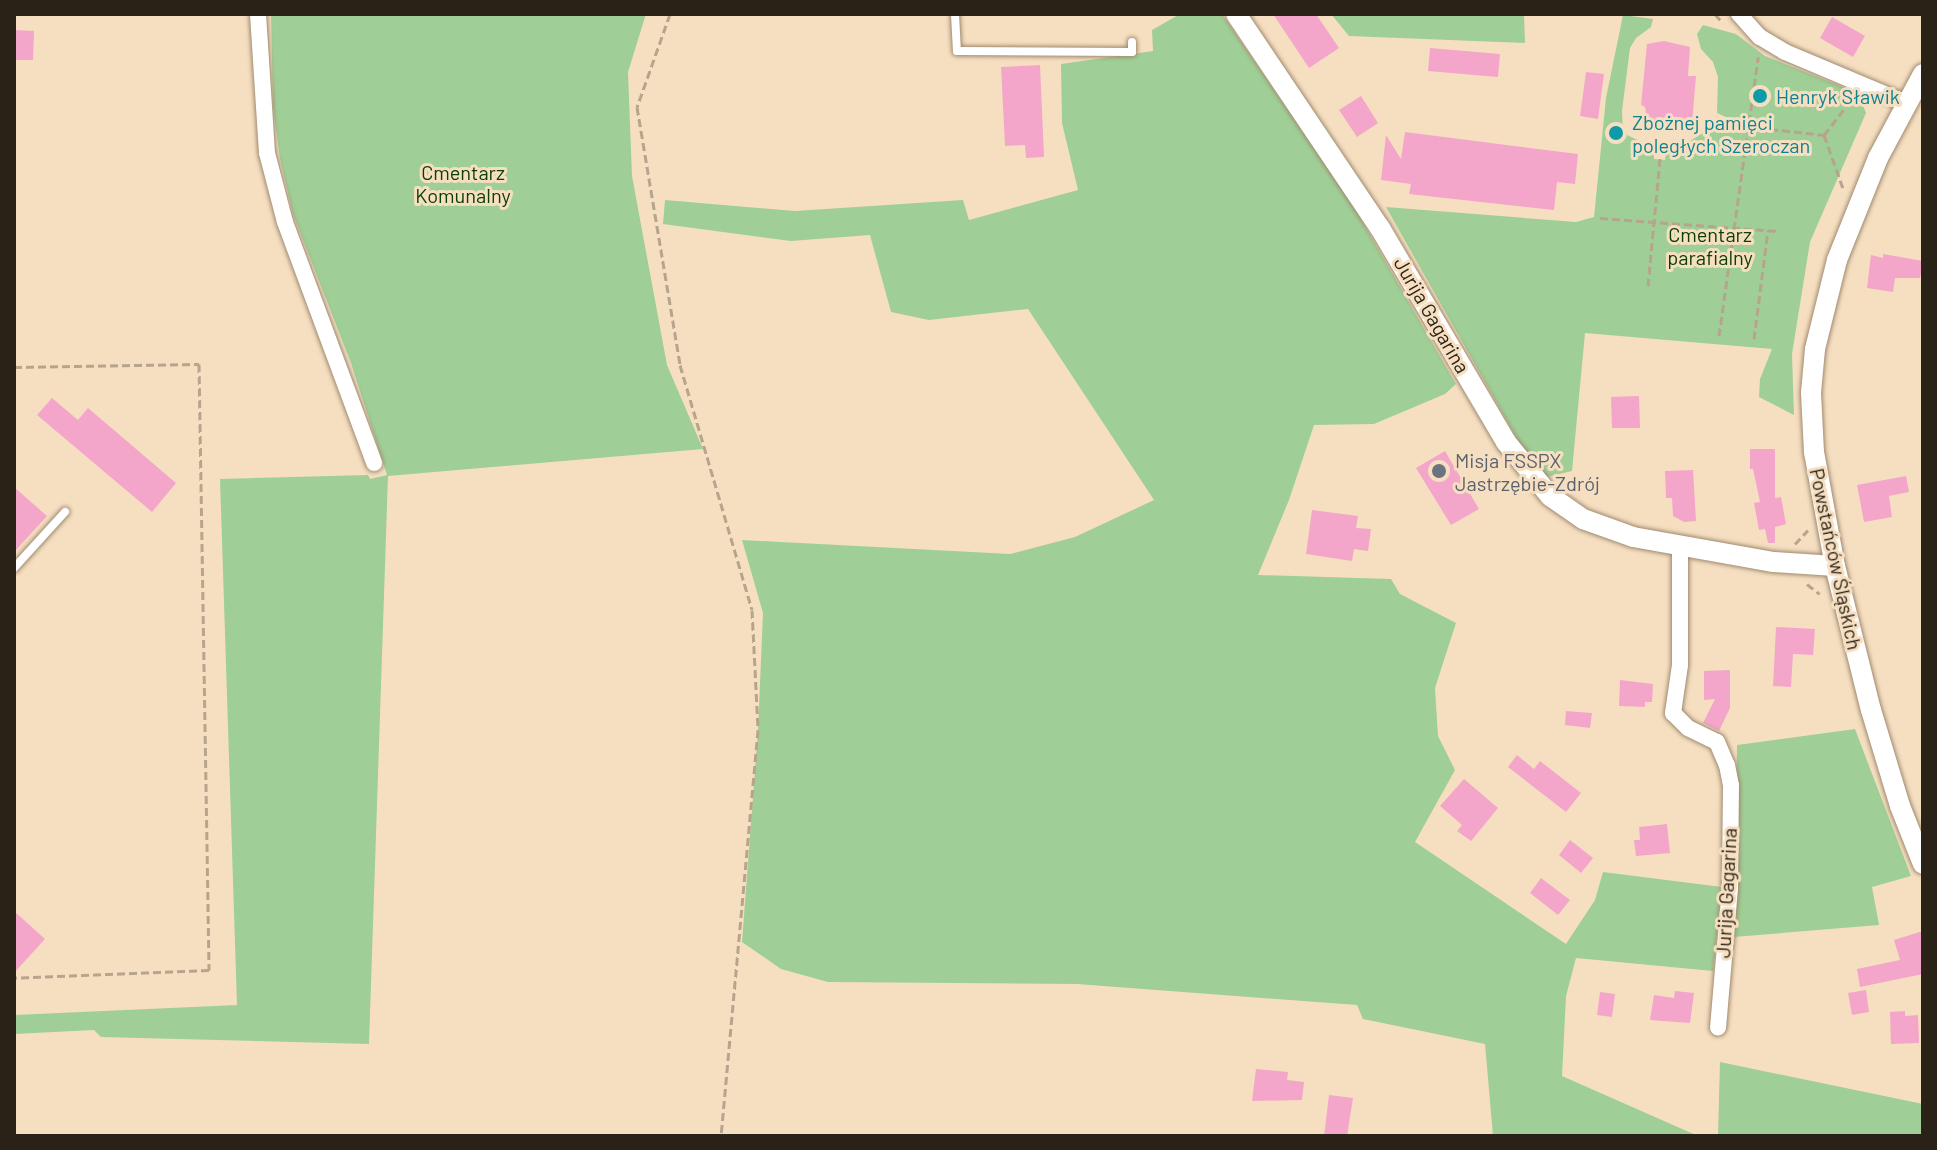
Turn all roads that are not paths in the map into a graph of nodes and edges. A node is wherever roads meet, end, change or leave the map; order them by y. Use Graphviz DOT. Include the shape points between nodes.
graph roads {
  1 [pos="258,14"];
  2 [pos="955,14"];
  3 [pos="1236,14"];
  4 [pos="1739,14"];
  5 [pos="1132,42"];
  6 [pos="1923,74"];
  7 [pos="1906,103"];
  8 [pos="374,463"];
  9 [pos="65,512"];
  10 [pos="1680,547"];
  11 [pos="1835,566"];
  12 [pos="14,568"];
  13 [pos="1923,864"];
  14 [pos="1718,1027"];
  1 -- 8 [label="street" via="270,167 285,222"];
  2 -- 5 [label="lane" via="957,51 1132,52"];
  3 -- 10 [label="street, Jurija Gagarina" via="1380,228 1522,466 1550,496 1583,519"];
  4 -- 7 [label="street" via="1760,37 1785,52"];
  6 -- 7 [label="street, Powstańców Śląskich"];
  7 -- 11 [label="street, Powstańców Śląskich" via="1853,215 1815,349 1814,452"];
  9 -- 12 [label="lane"];
  10 -- 11 [label="street, Jurija Gagarina"];
  10 -- 14 [label="street, Jurija Gagarina" via="1680,665 1673,713 1688,728 1717,742 1731,785 1730,888"];
  11 -- 13 [label="street, Powstańców Śląskich" via="1871,710"];
}
